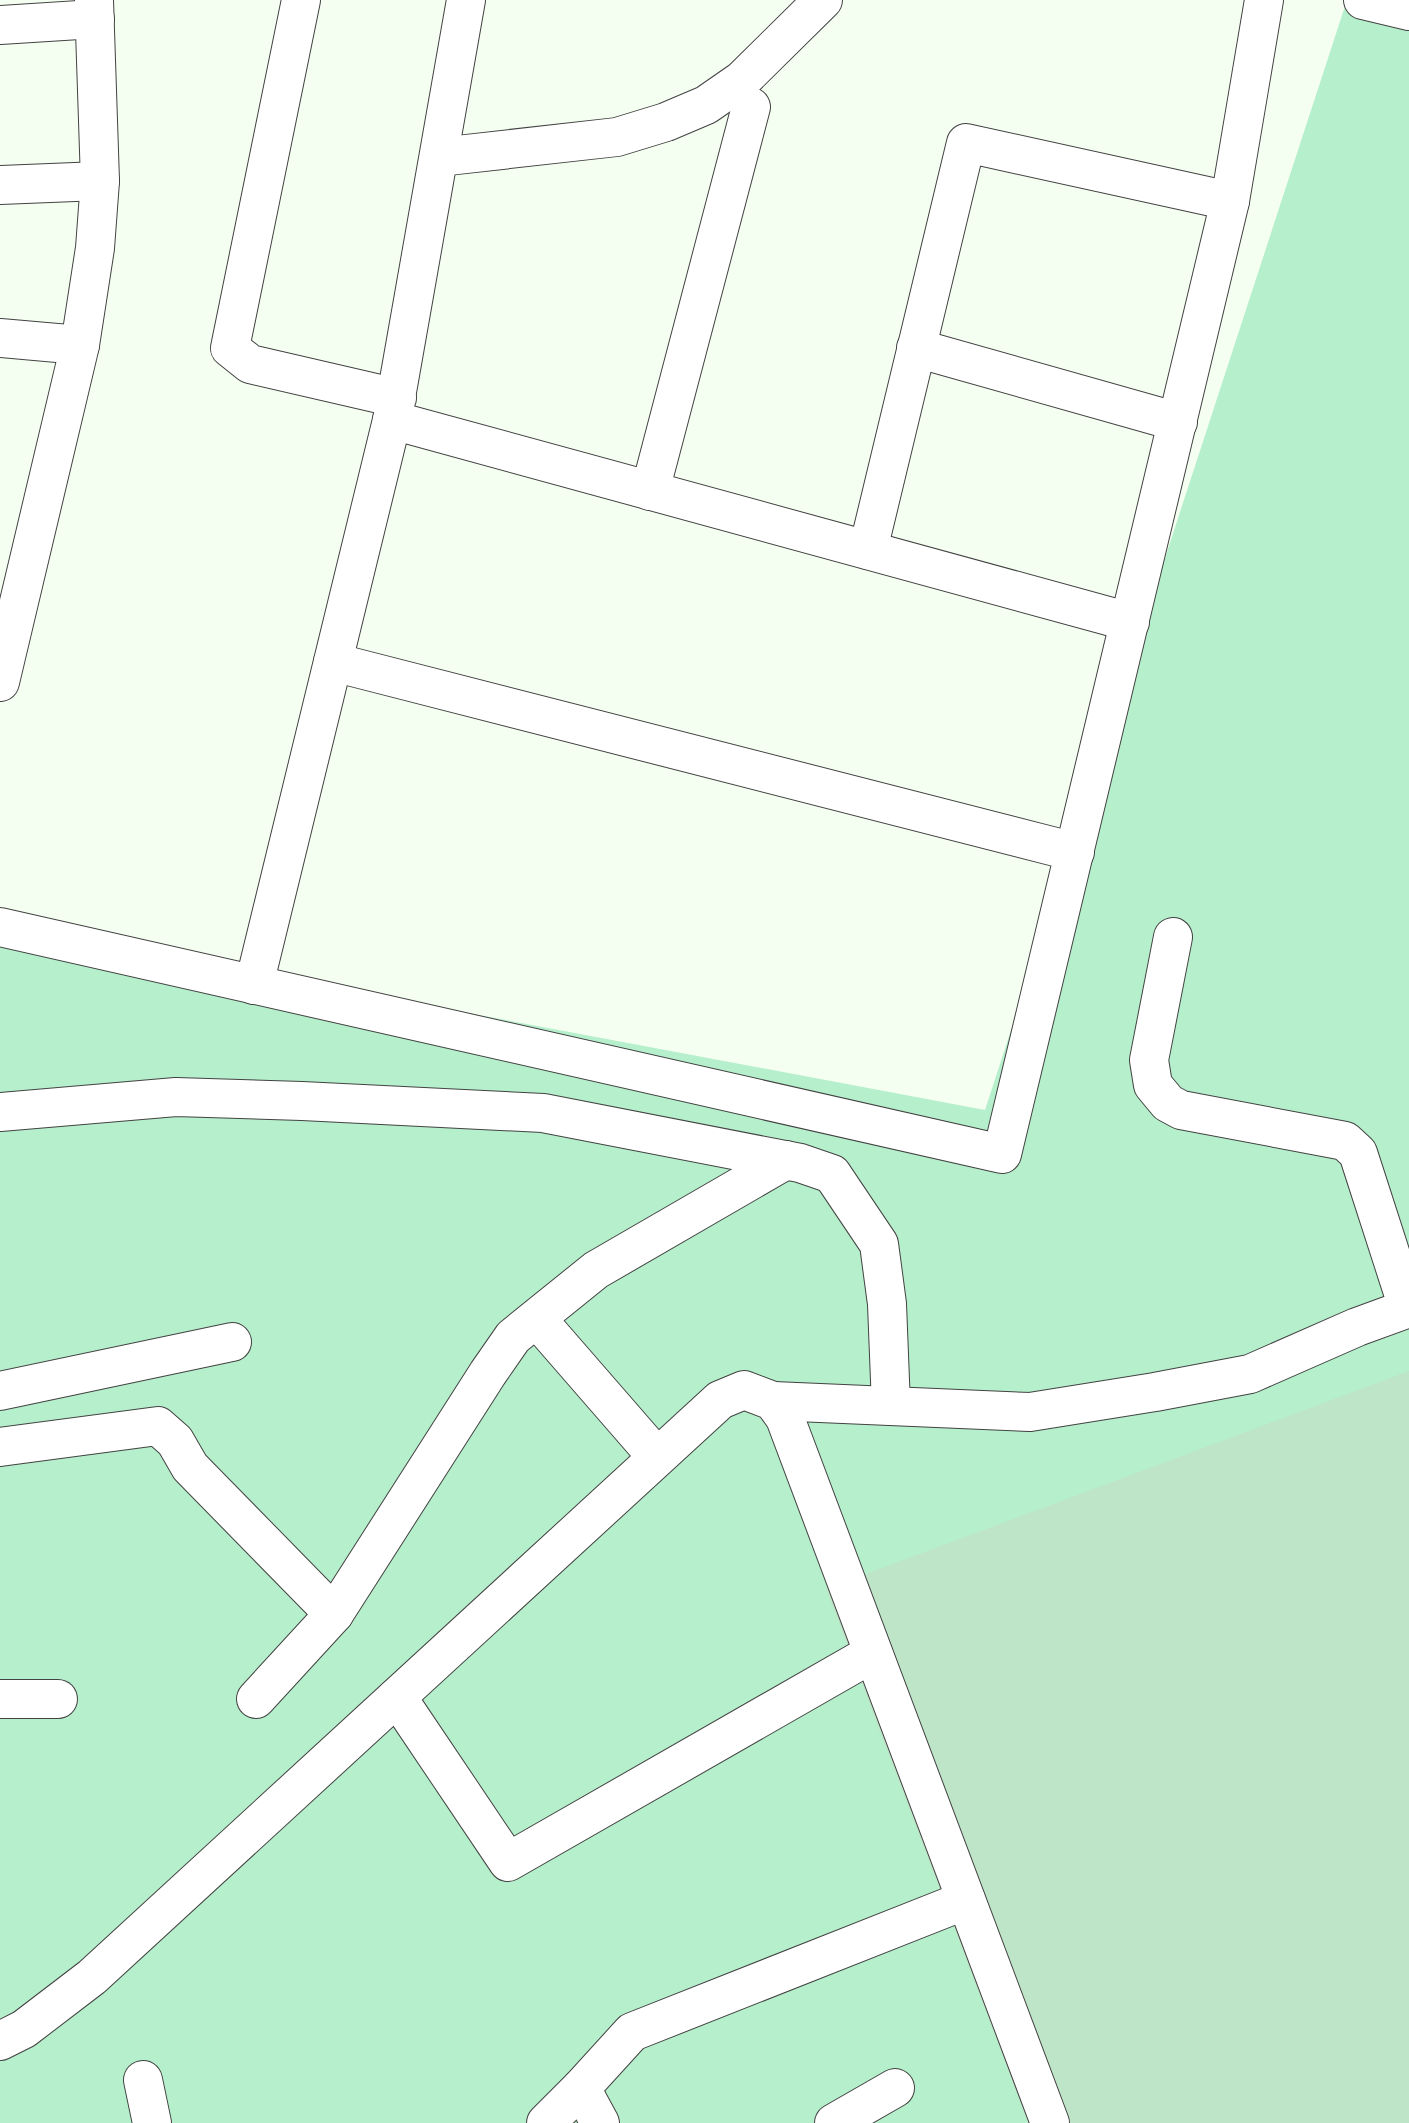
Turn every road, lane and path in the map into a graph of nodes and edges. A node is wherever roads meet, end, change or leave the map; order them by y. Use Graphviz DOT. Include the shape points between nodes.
graph roads {
  1 [pos="301,0"];
  2 [pos="466,0"];
  3 [pos="822,0"];
  4 [pos="1264,0"];
  5 [pos="1363,0"];
  6 [pos="95,9"];
  7 [pos="1409,11"];
  8 [pos="0,25"];
  9 [pos="751,107"];
  10 [pos="439,157"];
  11 [pos="100,181"];
  12 [pos="0,185"];
  13 [pos="1230,201"];
  14 [pos="0,338"];
  15 [pos="80,345"];
  16 [pos="916,348"];
  17 [pos="394,409"];
  18 [pos="1178,422"];
  19 [pos="650,491"];
  20 [pos="868,550"];
  21 [pos="1129,622"];
  22 [pos="5,643"];
  23 [pos="333,662"];
  24 [pos="0,682"];
  25 [pos="1075,852"];
  26 [pos="0,928"];
  27 [pos="1173,937"];
  28 [pos="254,985"];
  29 [pos="0,1112"];
  30 [pos="786,1160"];
  31 [pos="1408,1308"];
  32 [pos="537,1319"];
  33 [pos="233,1342"];
  34 [pos="0,1391"];
  35 [pos="773,1401"];
  36 [pos="891,1406"];
  37 [pos="0,1447"];
  38 [pos="657,1457"];
  39 [pos="334,1614"];
  40 [pos="873,1653"];
  41 [pos="397,1697"];
  42 [pos="0,1699"];
  43 [pos="58,1699"];
  44 [pos="256,1699"];
  45 [pos="966,1900"];
  46 [pos="0,2041"];
  47 [pos="143,2080"];
  48 [pos="580,2088"];
  49 [pos="895,2088"];
  50 [pos="152,2123"];
  51 [pos="545,2123"];
  52 [pos="600,2123"];
  53 [pos="834,2123"];
  54 [pos="1050,2123"];
  1 -- 17 [label="street" via="230,348 250,364"];
  2 -- 10 [label="street"];
  3 -- 10 [label="street" via="742,80 706,105 666,122 617,137"];
  4 -- 13 [label="street"];
  5 -- 7 [label="street"];
  6 -- 8 [label="street"];
  6 -- 11 [label="street"];
  9 -- 19 [label="street"];
  10 -- 17 [label="street"];
  11 -- 12 [label="street"];
  11 -- 15 [label="street"];
  13 -- 16 [label="street" via="966,143"];
  13 -- 18 [label="street"];
  14 -- 15 [label="street"];
  15 -- 22 [label="street"];
  16 -- 18 [label="street"];
  16 -- 20 [label="street"];
  17 -- 19 [label="street"];
  17 -- 23 [label="street"];
  18 -- 21 [label="street"];
  19 -- 20 [label="street"];
  20 -- 21 [label="street"];
  21 -- 25 [label="street"];
  22 -- 24 [label="street"];
  23 -- 25 [label="street"];
  23 -- 28 [label="street"];
  25 -- 28 [label="street" via="1002,1154"];
  26 -- 28 [label="street"];
  27 -- 31 [label="street" via="1149,1059 1153,1084 1168,1103 1181,1110 1345,1141 1358,1153"];
  29 -- 30 [label="street" via="176,1097 543,1113"];
  30 -- 32 [label="street" via="596,1270"];
  30 -- 36 [label="street" via="832,1174 879,1244 887,1304"];
  31 -- 36 [label="street" via="1250,1374 1182,1387 1031,1412"];
  32 -- 38 [label="street"];
  32 -- 39 [label="street" via="513,1337 488,1373"];
  33 -- 34 [label="street"];
  35 -- 36 [label="street"];
  35 -- 38 [label="street" via="744,1390 720,1400"];
  35 -- 40 [label="street" via="785,1418"];
  37 -- 39 [label="street" via="158,1426 175,1441 190,1467"];
  38 -- 41 [label="street"];
  39 -- 44 [label="street"];
  40 -- 41 [label="street" via="509,1862"];
  40 -- 45 [label="street"];
  41 -- 46 [label="street" via="92,1977 24,2029"];
  42 -- 43 [label="street"];
  45 -- 48 [label="street" via="632,2032"];
  45 -- 54 [label="street"];
  47 -- 50 [label="street"];
  48 -- 51 [label="street"];
  48 -- 52 [label="street"];
  49 -- 53 [label="street"];
}
